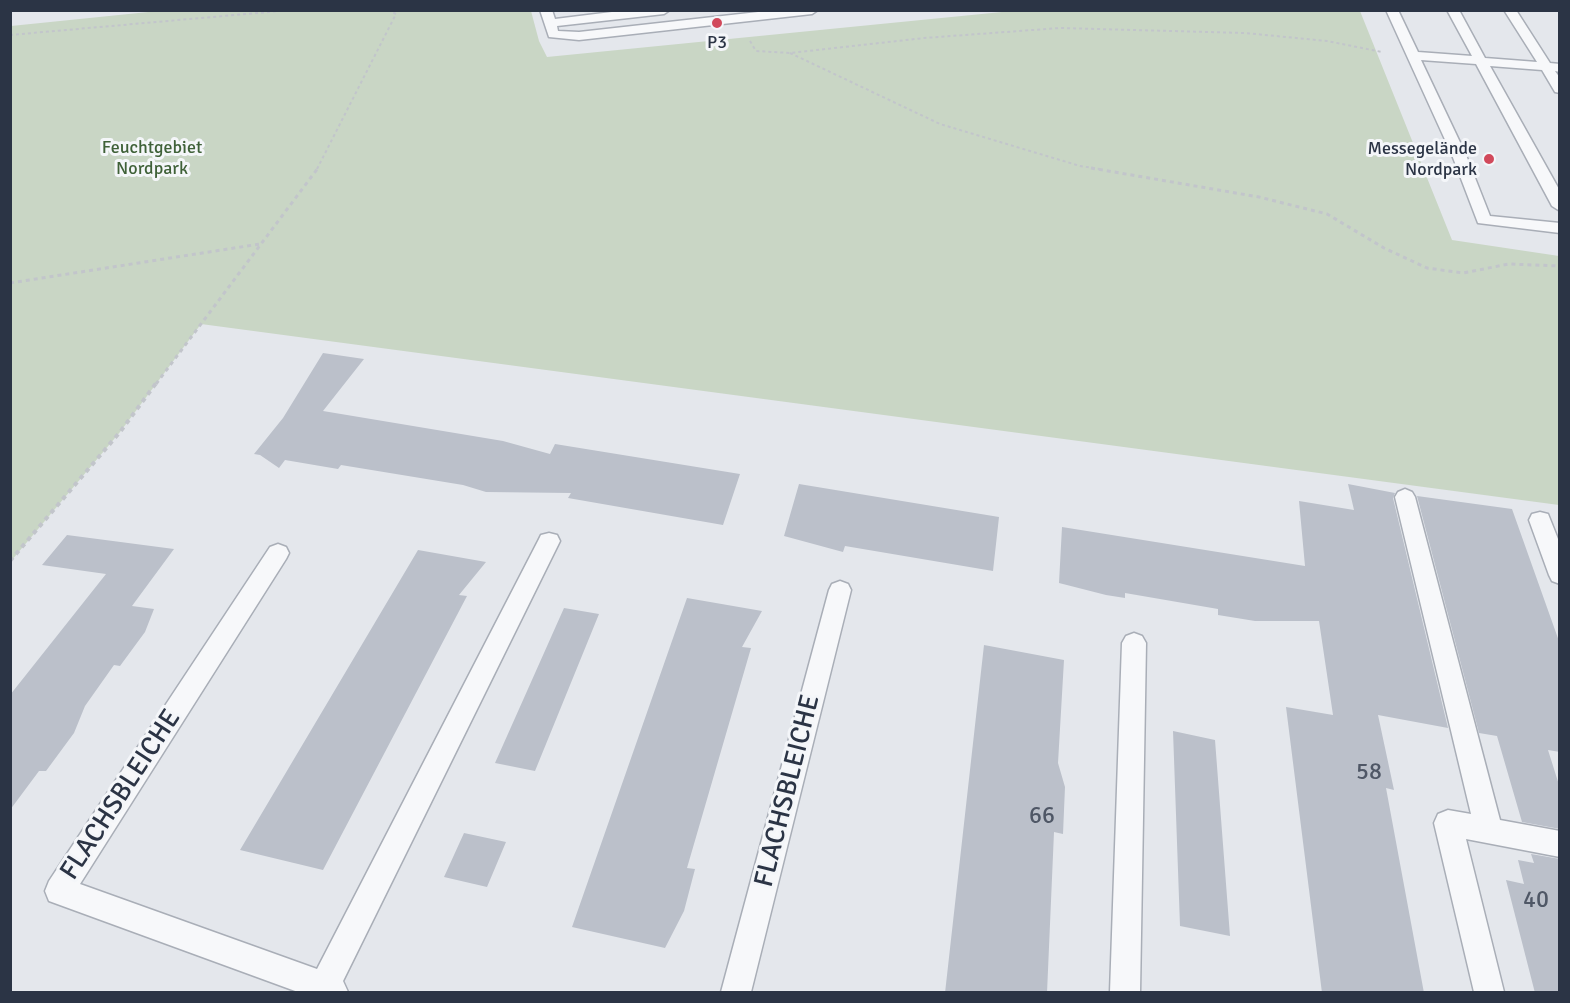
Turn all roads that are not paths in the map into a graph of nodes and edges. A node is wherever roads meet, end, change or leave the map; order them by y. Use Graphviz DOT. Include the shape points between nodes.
graph roads {
  1 [pos="664,10"];
  2 [pos="812,10"];
  3 [pos="1392,10"];
  4 [pos="1453,10"];
  5 [pos="1510,10"];
  6 [pos="548,17"];
  7 [pos="1413,55"];
  8 [pos="1480,61"];
  9 [pos="1553,68"];
  10 [pos="1560,89"];
  11 [pos="1560,206"];
  12 [pos="1560,228"];
  13 [pos="1405,498"];
  14 [pos="1540,520"];
  15 [pos="549,541"];
  16 [pos="279,553"];
  17 [pos="1560,575"];
  18 [pos="840,590"];
  19 [pos="1134,643"];
  20 [pos="1490,831"];
  21 [pos="1560,844"];
  22 [pos="329,990"];
  23 [pos="736,993"];
  24 [pos="1125,993"];
  25 [pos="1489,993"];
  1 -- 6 [label="lane"];
  2 -- 6 [label="lane" via="579,36 553,34"];
  3 -- 7 [label="lane"];
  4 -- 8 [label="lane"];
  5 -- 9 [label="lane"];
  7 -- 8 [label="lane"];
  7 -- 12 [label="lane" via="1484,220"];
  8 -- 9 [label="lane"];
  8 -- 11 [label="lane"];
  9 -- 10 [label="lane"];
  13 -- 20 [label="lane"];
  14 -- 17 [label="lane"];
  15 -- 22 [label="lane, FLACHSBLEICHE"];
  16 -- 22 [label="lane, FLACHSBLEICHE" via="59,891"];
  18 -- 23 [label="lane, FLACHSBLEICHE"];
  19 -- 24 [label="lane"];
  20 -- 21 [label="lane"];
  20 -- 25 [label="lane" via="1448,822"];
}
